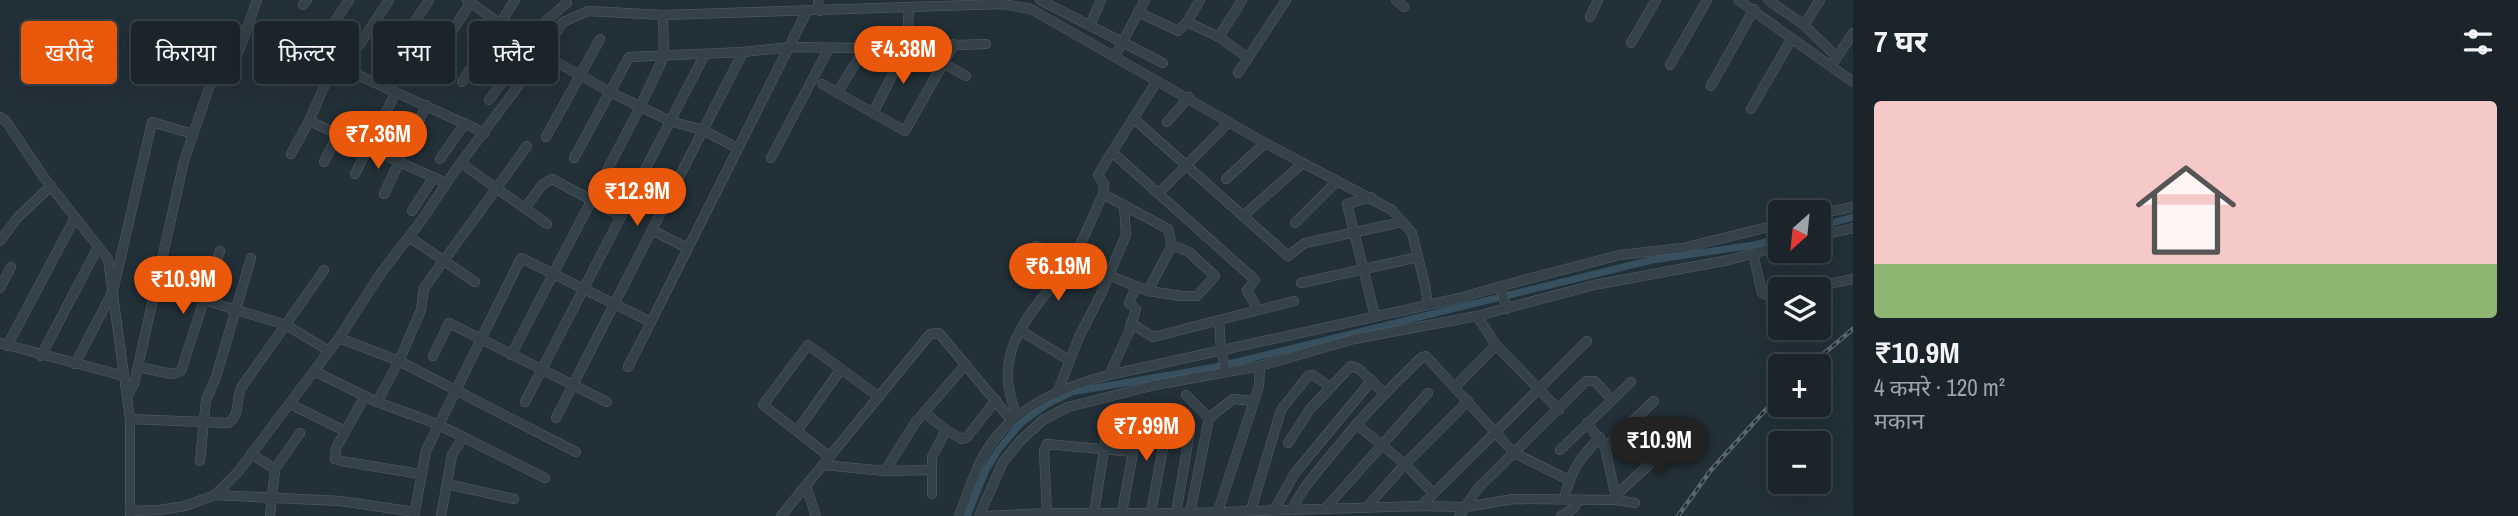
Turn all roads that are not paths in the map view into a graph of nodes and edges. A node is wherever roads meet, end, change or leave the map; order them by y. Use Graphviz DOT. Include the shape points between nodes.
graph roads {
  1 [pos="257,0"];
  2 [pos="349,0"];
  3 [pos="389,0"];
  4 [pos="429,0"];
  5 [pos="515,0"];
  6 [pos="1101,0"];
  7 [pos="1144,0"];
  8 [pos="1242,0"];
  9 [pos="1286,0"];
  10 [pos="1396,0"];
  11 [pos="1598,0"];
  12 [pos="1656,0"];
  13 [pos="1707,0"];
  14 [pos="1738,0"];
  15 [pos="1820,0"];
  16 [pos="470,1"];
  17 [pos="1196,1"];
  18 [pos="1770,1"];
  19 [pos="567,3"];
  20 [pos="1035,3"];
  21 [pos="860,4"];
  22 [pos="818,5"];
  23 [pos="749,7"];
  24 [pos="909,7"];
  25 [pos="1404,7"];
  26 [pos="1754,9"];
  27 [pos="807,11"];
  28 [pos="1138,12"];
  29 [pos="663,15"];
  30 [pos="1590,17"];
  31 [pos="335,21"];
  32 [pos="415,21"];
  33 [pos="496,21"];
  34 [pos="502,21"];
  35 [pos="547,21"];
  36 [pos="1187,22"];
  37 [pos="455,25"];
  38 [pos="1090,25"];
  39 [pos="1804,25"];
  40 [pos="558,27"];
  41 [pos="1853,33"];
  42 [pos="1219,37"];
  43 [pos="1792,38"];
  44 [pos="600,39"];
  45 [pos="1631,43"];
  46 [pos="360,44"];
  47 [pos="954,44"];
  48 [pos="986,44"];
  49 [pos="907,46"];
  50 [pos="790,47"];
  51 [pos="829,48"];
  52 [pos="865,48"];
  53 [pos="1118,50"];
  54 [pos="743,52"];
  55 [pos="705,54"];
  56 [pos="664,56"];
  57 [pos="1248,58"];
  58 [pos="558,62"];
  59 [pos="1833,62"];
  60 [pos="943,63"];
  61 [pos="1163,63"];
  62 [pos="1670,65"];
  63 [pos="469,71"];
  64 [pos="1238,73"];
  65 [pos="359,75"];
  66 [pos="580,75"];
  67 [pos="966,76"];
  68 [pos="1157,80"];
  69 [pos="462,82"];
  70 [pos="1853,82"];
  71 [pos="325,84"];
  72 [pos="503,84"];
  73 [pos="512,84"];
  74 [pos="822,84"];
  75 [pos="1711,86"];
  76 [pos="396,92"];
  77 [pos="610,92"];
  78 [pos="837,93"];
  79 [pos="1189,97"];
  80 [pos="489,100"];
  81 [pos="426,105"];
  82 [pos="640,107"];
  83 [pos="1751,109"];
  84 [pos="873,113"];
  85 [pos="0,117"];
  86 [pos="1133,118"];
  87 [pos="309,121"];
  88 [pos="670,121"];
  89 [pos="1167,122"];
  90 [pos="1229,122"];
  91 [pos="465,123"];
  92 [pos="703,130"];
  93 [pos="480,131"];
  94 [pos="193,134"];
  95 [pos="338,134"];
  96 [pos="546,137"];
  97 [pos="1265,143"];
  98 [pos="409,144"];
  99 [pos="368,146"];
  100 [pos="527,146"];
  101 [pos="737,148"];
  102 [pos="1112,152"];
  103 [pos="291,154"];
  104 [pos="574,158"];
  105 [pos="771,158"];
  106 [pos="440,159"];
  107 [pos="400,160"];
  108 [pos="324,162"];
  109 [pos="461,163"];
  110 [pos="1303,163"];
  111 [pos="1185,164"];
  112 [pos="355,174"];
  113 [pos="1226,179"];
  114 [pos="440,180"];
  115 [pos="1337,181"];
  116 [pos="51,186"];
  117 [pos="496,187"];
  118 [pos="384,194"];
  119 [pos="1103,194"];
  120 [pos="1158,194"];
  121 [pos="1371,197"];
  122 [pos="591,200"];
  123 [pos="1124,206"];
  124 [pos="1853,207"];
  125 [pos="524,208"];
  126 [pos="412,211"];
  127 [pos="1831,211"];
  128 [pos="621,216"];
  129 [pos="1243,216"];
  130 [pos="75,218"];
  131 [pos="1402,222"];
  132 [pos="1295,223"];
  133 [pos="547,224"];
  134 [pos="1768,227"];
  135 [pos="1853,228"];
  136 [pos="652,230"];
  137 [pos="1354,233"];
  138 [pos="1831,233"];
  139 [pos="409,237"];
  140 [pos="0,241"];
  141 [pos="1172,245"];
  142 [pos="1036,246"];
  143 [pos="98,247"];
  144 [pos="687,248"];
  145 [pos="1768,249"];
  146 [pos="220,251"];
  147 [pos="1753,253"];
  148 [pos="1418,257"];
  149 [pos="251,258"];
  150 [pos="443,261"];
  151 [pos="1071,261"];
  152 [pos="11,267"];
  153 [pos="1363,269"];
  154 [pos="324,270"];
  155 [pos="553,274"];
  156 [pos="1110,275"];
  157 [pos="1853,279"];
  158 [pos="475,282"];
  159 [pos="1301,283"];
  160 [pos="1831,284"];
  161 [pos="1136,287"];
  162 [pos="0,288"];
  163 [pos="584,289"];
  164 [pos="1502,289"];
  165 [pos="113,290"];
  166 [pos="1148,291"];
  167 [pos="1768,295"];
  168 [pos="204,300"];
  169 [pos="1294,301"];
  170 [pos="615,304"];
  171 [pos="1427,305"];
  172 [pos="1506,307"];
  173 [pos="236,310"];
  174 [pos="1258,310"];
  175 [pos="1375,316"];
  176 [pos="1219,320"];
  177 [pos="650,322"];
  178 [pos="1480,322"];
  179 [pos="1131,323"];
  180 [pos="286,325"];
  181 [pos="1021,331"];
  182 [pos="339,338"];
  183 [pos="480,340"];
  184 [pos="1587,341"];
  185 [pos="3,345"];
  186 [pos="1496,345"];
  187 [pos="325,348"];
  188 [pos="1221,349"];
  189 [pos="511,355"];
  190 [pos="41,356"];
  191 [pos="432,356"];
  192 [pos="399,360"];
  193 [pos="1069,360"];
  194 [pos="966,364"];
  195 [pos="75,365"];
  196 [pos="628,366"];
  197 [pos="1260,366"];
  198 [pos="1225,367"];
  199 [pos="138,368"];
  200 [pos="841,369"];
  201 [pos="543,370"];
  202 [pos="314,371"];
  203 [pos="1109,375"];
  204 [pos="124,376"];
  205 [pos="1372,380"];
  206 [pos="1631,382"];
  207 [pos="573,386"];
  208 [pos="1330,387"];
  209 [pos="1455,387"];
  210 [pos="1538,388"];
  211 [pos="454,390"];
  212 [pos="1057,393"];
  213 [pos="1384,393"];
  214 [pos="1428,393"];
  215 [pos="1186,395"];
  216 [pos="365,396"];
  217 [pos="878,396"];
  218 [pos="127,397"];
  219 [pos="996,400"];
  220 [pos="1612,400"];
  221 [pos="1254,401"];
  222 [pos="1468,401"];
  223 [pos="1654,401"];
  224 [pos="377,402"];
  225 [pos="525,402"];
  226 [pos="607,402"];
  227 [pos="290,404"];
  228 [pos="1141,409"];
  229 [pos="1559,410"];
  230 [pos="924,412"];
  231 [pos="1110,412"];
  232 [pos="1169,415"];
  233 [pos="556,418"];
  234 [pos="1209,418"];
  235 [pos="130,419"];
  236 [pos="1015,419"];
  237 [pos="204,423"];
  238 [pos="1587,423"];
  239 [pos="437,424"];
  240 [pos="1356,424"];
  241 [pos="946,430"];
  242 [pos="345,431"];
  243 [pos="797,431"];
  244 [pos="1190,431"];
  245 [pos="1494,432"];
  246 [pos="300,433"];
  247 [pos="1680,436"];
  248 [pos="463,437"];
  249 [pos="1600,438"];
  250 [pos="1288,443"];
  251 [pos="1381,444"];
  252 [pos="1605,447"];
  253 [pos="1104,449"];
  254 [pos="1560,450"];
  255 [pos="576,452"];
  256 [pos="1133,452"];
  257 [pos="1514,453"];
  258 [pos="251,454"];
  259 [pos="200,461"];
  260 [pos="827,461"];
  261 [pos="1405,464"];
  262 [pos="275,468"];
  263 [pos="930,470"];
  264 [pos="885,471"];
  265 [pos="420,474"];
  266 [pos="545,478"];
  267 [pos="1569,480"];
  268 [pos="447,484"];
  269 [pos="807,486"];
  270 [pos="1433,493"];
  271 [pos="932,494"];
  272 [pos="215,495"];
  273 [pos="270,498"];
  274 [pos="1616,498"];
  275 [pos="514,499"];
  276 [pos="1564,499"];
  277 [pos="1578,500"];
  278 [pos="1635,503"];
  279 [pos="1421,506"];
  280 [pos="1466,507"];
  281 [pos="1366,508"];
  282 [pos="1325,509"];
  283 [pos="1251,510"];
  284 [pos="1275,510"];
  285 [pos="1292,510"];
  286 [pos="1218,511"];
  287 [pos="1122,512"];
  288 [pos="1151,512"];
  289 [pos="1354,512"];
  290 [pos="1381,512"];
  291 [pos="1047,513"];
  292 [pos="1094,513"];
  293 [pos="1175,513"];
  294 [pos="1190,513"];
  295 [pos="1303,513"];
  296 [pos="130,514"];
  297 [pos="414,514"];
  298 [pos="816,514"];
  299 [pos="1026,515"];
  300 [pos="270,516"];
  301 [pos="441,516"];
  302 [pos="780,516"];
  303 [pos="959,516"];
  304 [pos="982,516"];
  305 [pos="1459,516"];
  306 [pos="1561,516"];
  1 -- 94 [label="street" via="239,51 211,82"];
  2 -- 31 [label="street"];
  3 -- 46 [label="street"];
  4 -- 32 [label="street"];
  5 -- 34 [label="street"];
  6 -- 38 [label="street"];
  7 -- 28 [label="street"];
  8 -- 42 [label="street"];
  9 -- 57 [label="street"];
  10 -- 25 [label="street"];
  11 -- 30 [label="street"];
  12 -- 45 [label="street"];
  13 -- 62 [label="street"];
  14 -- 26 [label="street"];
  15 -- 39 [label="street"];
  16 -- 33 [label="street"];
  16 -- 37 [label="street"];
  17 -- 36 [label="street"];
  18 -- 39 [label="street"];
  19 -- 35 [label="street"];
  20 -- 24 [label="street"];
  20 -- 38 [label="street"];
  20 -- 53 [label="street"];
  21 -- 22 [label="street"];
  21 -- 24 [label="street"];
  22 -- 27 [label="street"];
  23 -- 27 [label="street"];
  23 -- 29 [label="street"];
  24 -- 49 [label="street"];
  26 -- 43 [label="street"];
  26 -- 75 [label="street"];
  27 -- 50 [label="street"];
  28 -- 36 [label="street" via="1178,31"];
  28 -- 53 [label="street"];
  29 -- 40 [label="street" via="588,11"];
  29 -- 56 [label="street"];
  36 -- 42 [label="street"];
  38 -- 53 [label="street"];
  39 -- 59 [label="street"];
  41 -- 59 [label="street"];
  42 -- 57 [label="street"];
  43 -- 59 [label="street"];
  43 -- 83 [label="street"];
  44 -- 66 [label="street"];
  47 -- 48 [label="street"];
  47 -- 49 [label="street"];
  47 -- 60 [label="street"];
  49 -- 52 [label="street"];
  49 -- 84 [label="street"];
  50 -- 51 [label="street"];
  50 -- 54 [label="street"];
  50 -- 101 [label="street"];
  51 -- 52 [label="street"];
  51 -- 105 [label="street"];
  52 -- 78 [label="street"];
  53 -- 61 [label="street"];
  53 -- 68 [label="street"];
  54 -- 55 [label="street"];
  54 -- 92 [label="street"];
  55 -- 56 [label="street"];
  55 -- 88 [label="street"];
  56 -- 77 [label="street" via="629,57"];
  56 -- 82 [label="street"];
  57 -- 64 [label="street"];
  58 -- 66 [label="street"];
  59 -- 70 [label="street"];
  60 -- 67 [label="street"];
  60 -- 84 [label="street" via="905,131"];
  63 -- 69 [label="street"];
  65 -- 76 [label="street"];
  66 -- 77 [label="street"];
  66 -- 96 [label="street"];
  68 -- 79 [label="street"];
  68 -- 86 [label="street"];
  71 -- 87 [label="street"];
  72 -- 80 [label="street"];
  73 -- 93 [label="street"];
  74 -- 78 [label="street"];
  76 -- 81 [label="street"];
  76 -- 99 [label="street"];
  77 -- 82 [label="street"];
  77 -- 104 [label="street"];
  78 -- 84 [label="street"];
  79 -- 89 [label="street"];
  79 -- 90 [label="street"];
  81 -- 91 [label="street"];
  81 -- 98 [label="street"];
  82 -- 88 [label="street"];
  82 -- 122 [label="street"];
  85 -- 116 [label="street"];
  86 -- 102 [label="street"];
  86 -- 111 [label="street"];
  87 -- 95 [label="street"];
  87 -- 103 [label="street"];
  88 -- 92 [label="street"];
  88 -- 128 [label="street"];
  90 -- 97 [label="street"];
  90 -- 111 [label="street"];
  91 -- 93 [label="street"];
  91 -- 106 [label="street"];
  92 -- 101 [label="street"];
  92 -- 136 [label="street"];
  93 -- 109 [label="street"];
  94 -- 165 [label="street" via="152,122"];
  94 -- 199 [label="street" via="169,220"];
  95 -- 99 [label="street"];
  95 -- 108 [label="street"];
  97 -- 110 [label="street"];
  97 -- 113 [label="street"];
  99 -- 107 [label="street"];
  99 -- 112 [label="street"];
  100 -- 117 [label="street"];
  101 -- 144 [label="street"];
  102 -- 119 [label="street" via="1098,174"];
  102 -- 120 [label="street"];
  107 -- 114 [label="street"];
  107 -- 118 [label="street"];
  109 -- 114 [label="street"];
  109 -- 117 [label="street"];
  110 -- 115 [label="street"];
  110 -- 129 [label="street"];
  111 -- 120 [label="street"];
  111 -- 129 [label="street"];
  114 -- 126 [label="street"];
  114 -- 139 [label="street"];
  115 -- 121 [label="street"];
  115 -- 132 [label="street"];
  116 -- 130 [label="street"];
  116 -- 140 [label="street"];
  117 -- 125 [label="street"];
  117 -- 150 [label="street"];
  119 -- 123 [label="street"];
  119 -- 151 [label="street"];
  120 -- 174 [label="street" via="1255,280 1247,290"];
  121 -- 131 [label="street"];
  121 -- 137 [label="street" via="1348,204"];
  122 -- 125 [label="street" via="552,180 546,181"];
  122 -- 128 [label="street"];
  122 -- 155 [label="street"];
  123 -- 141 [label="street" via="1168,229"];
  123 -- 156 [label="street" via="1126,235"];
  124 -- 127 [label="street"];
  125 -- 133 [label="street"];
  128 -- 163 [label="street"];
  129 -- 137 [label="street" via="1288,256 1305,243"];
  130 -- 143 [label="street"];
  130 -- 185 [label="street"];
  131 -- 137 [label="street"];
  131 -- 148 [label="street" via="1412,233"];
  134 -- 164 [label="street" via="1683,248 1620,255"];
  135 -- 138 [label="street"];
  136 -- 144 [label="street"];
  136 -- 170 [label="street"];
  137 -- 153 [label="street"];
  139 -- 150 [label="street"];
  139 -- 182 [label="street"];
  141 -- 166 [label="street"];
  141 -- 166 [label="street" via="1189,252 1215,276 1197,296"];
  142 -- 151 [label="street"];
  143 -- 165 [label="street" via="108,260"];
  143 -- 190 [label="street"];
  144 -- 177 [label="street"];
  145 -- 147 [label="street"];
  146 -- 168 [label="street"];
  147 -- 167 [label="street" via="1762,293"];
  147 -- 172 [label="street"];
  148 -- 153 [label="street"];
  148 -- 171 [label="street"];
  149 -- 173 [label="street"];
  150 -- 158 [label="street"];
  150 -- 192 [label="street" via="424,288 421,310"];
  151 -- 156 [label="street"];
  151 -- 181 [label="street"];
  152 -- 162 [label="street"];
  153 -- 159 [label="street"];
  153 -- 175 [label="street"];
  154 -- 180 [label="street"];
  155 -- 163 [label="street"];
  155 -- 183 [label="street" via="521,258"];
  155 -- 189 [label="street"];
  156 -- 161 [label="street"];
  156 -- 193 [label="street"];
  157 -- 160 [label="street"];
  161 -- 166 [label="street"];
  161 -- 179 [label="street" via="1129,303 1136,309"];
  163 -- 170 [label="street"];
  163 -- 201 [label="street"];
  164 -- 171 [label="street"];
  164 -- 172 [label="street"];
  165 -- 195 [label="street"];
  165 -- 204 [label="street"];
  168 -- 173 [label="street"];
  168 -- 199 [label="street" via="181,371 172,374"];
  169 -- 174 [label="street"];
  170 -- 177 [label="street"];
  170 -- 207 [label="street"];
  171 -- 175 [label="street"];
  172 -- 178 [label="street"];
  173 -- 180 [label="street"];
  173 -- 237 [label="street" via="208,394"];
  174 -- 176 [label="street"];
  175 -- 188 [label="street"];
  176 -- 179 [label="street" via="1153,337"];
  176 -- 188 [label="street"];
  177 -- 196 [label="street"];
  178 -- 186 [label="street"];
  178 -- 197 [label="street" via="1354,339"];
  179 -- 203 [label="street"];
  180 -- 187 [label="street"];
  180 -- 237 [label="street" via="240,389 233,421"];
  181 -- 193 [label="street"];
  181 -- 236 [label="street" via="1007,364"];
  182 -- 187 [label="street"];
  182 -- 192 [label="street"];
  183 -- 189 [label="street"];
  183 -- 191 [label="street" via="449,323"];
  183 -- 211 [label="street"];
  184 -- 210 [label="street"];
  185 -- 190 [label="street"];
  186 -- 209 [label="street"];
  186 -- 210 [label="street"];
  187 -- 202 [label="street"];
  188 -- 198 [label="street"];
  188 -- 203 [label="street"];
  189 -- 201 [label="street"];
  190 -- 195 [label="street"];
  192 -- 211 [label="street"];
  192 -- 224 [label="street"];
  193 -- 212 [label="street"];
  194 -- 217 [label="street" via="939,333 930,334"];
  194 -- 219 [label="street"];
  194 -- 230 [label="street"];
  195 -- 204 [label="street"];
  197 -- 198 [label="street"];
  197 -- 221 [label="street"];
  198 -- 304 [label="street" via="1068,407 1043,420 1003,462"];
  199 -- 218 [label="street"];
  200 -- 217 [label="street"];
  200 -- 243 [label="street"];
  200 -- 243 [label="street" via="808,345 763,405"];
  201 -- 207 [label="street"];
  201 -- 225 [label="street"];
  202 -- 216 [label="street"];
  202 -- 227 [label="street"];
  203 -- 212 [label="street"];
  204 -- 218 [label="street"];
  205 -- 208 [label="street" via="1351,366"];
  205 -- 213 [label="street"];
  205 -- 284 [label="street" via="1295,473"];
  206 -- 220 [label="street"];
  207 -- 226 [label="street"];
  207 -- 233 [label="street"];
  208 -- 250 [label="street"];
  208 -- 283 [label="street" via="1308,376 1285,405"];
  209 -- 213 [label="street" via="1426,356"];
  209 -- 222 [label="street"];
  210 -- 229 [label="street"];
  210 -- 245 [label="street"];
  211 -- 239 [label="street"];
  211 -- 255 [label="street"];
  212 -- 236 [label="street" via="1037,401"];
  213 -- 240 [label="street"];
  214 -- 251 [label="street"];
  215 -- 234 [label="street"];
  216 -- 224 [label="street"];
  216 -- 242 [label="street"];
  217 -- 260 [label="street"];
  218 -- 235 [label="street"];
  219 -- 236 [label="street"];
  219 -- 241 [label="street" via="967,437 957,438"];
  220 -- 229 [label="street" via="1590,380"];
  220 -- 238 [label="street"];
  221 -- 234 [label="street" via="1233,399"];
  221 -- 286 [label="street"];
  222 -- 245 [label="street"];
  222 -- 261 [label="street"];
  223 -- 252 [label="street"];
  224 -- 239 [label="street"];
  227 -- 242 [label="street"];
  227 -- 258 [label="street"];
  228 -- 256 [label="street"];
  229 -- 257 [label="street"];
  230 -- 241 [label="street"];
  230 -- 264 [label="street"];
  231 -- 253 [label="street"];
  232 -- 288 [label="street"];
  234 -- 294 [label="street"];
  235 -- 237 [label="street"];
  235 -- 296 [label="street"];
  236 -- 303 [label="street" via="1002,429 980,463"];
  237 -- 259 [label="street"];
  238 -- 249 [label="street"];
  238 -- 254 [label="street"];
  239 -- 248 [label="street"];
  239 -- 265 [label="street"];
  240 -- 251 [label="street"];
  240 -- 285 [label="street"];
  241 -- 263 [label="street"];
  242 -- 265 [label="street" via="335,458"];
  243 -- 260 [label="street"];
  244 -- 293 [label="street"];
  245 -- 257 [label="street"];
  245 -- 270 [label="street"];
  246 -- 262 [label="street"];
  247 -- 274 [label="street"];
  248 -- 266 [label="street"];
  248 -- 268 [label="street" via="452,455"];
  249 -- 252 [label="street"];
  249 -- 267 [label="street" via="1579,459"];
  251 -- 261 [label="street"];
  251 -- 282 [label="street"];
  252 -- 274 [label="street"];
  253 -- 256 [label="street"];
  253 -- 291 [label="street" via="1045,446"];
  253 -- 292 [label="street"];
  256 -- 287 [label="street"];
  257 -- 267 [label="street"];
  257 -- 280 [label="street" via="1478,488"];
  258 -- 262 [label="street"];
  258 -- 272 [label="street"];
  260 -- 264 [label="street"];
  260 -- 269 [label="street"];
  261 -- 270 [label="street"];
  261 -- 281 [label="street"];
  262 -- 273 [label="street"];
  263 -- 264 [label="street"];
  263 -- 271 [label="street"];
  265 -- 297 [label="street"];
  267 -- 276 [label="street"];
  268 -- 275 [label="street"];
  268 -- 301 [label="street"];
  269 -- 298 [label="street"];
  269 -- 302 [label="street"];
  270 -- 279 [label="street"];
  272 -- 273 [label="street"];
  272 -- 296 [label="street" via="185,506"];
  273 -- 297 [label="street" via="366,503"];
  273 -- 300 [label="street"];
  274 -- 277 [label="street"];
  274 -- 278 [label="street"];
  276 -- 277 [label="street"];
  276 -- 280 [label="street" via="1513,499"];
  277 -- 306 [label="street"];
  279 -- 280 [label="street"];
  279 -- 290 [label="street"];
  280 -- 305 [label="street"];
  281 -- 289 [label="street"];
  281 -- 290 [label="street"];
  282 -- 289 [label="street"];
  282 -- 295 [label="street"];
  283 -- 284 [label="street"];
  283 -- 286 [label="street"];
  284 -- 285 [label="street"];
  285 -- 295 [label="street"];
  286 -- 294 [label="street"];
  287 -- 288 [label="street"];
  287 -- 292 [label="street"];
  288 -- 293 [label="street"];
  291 -- 292 [label="street"];
  291 -- 299 [label="street"];
  293 -- 294 [label="street"];
  299 -- 304 [label="street"];
}
